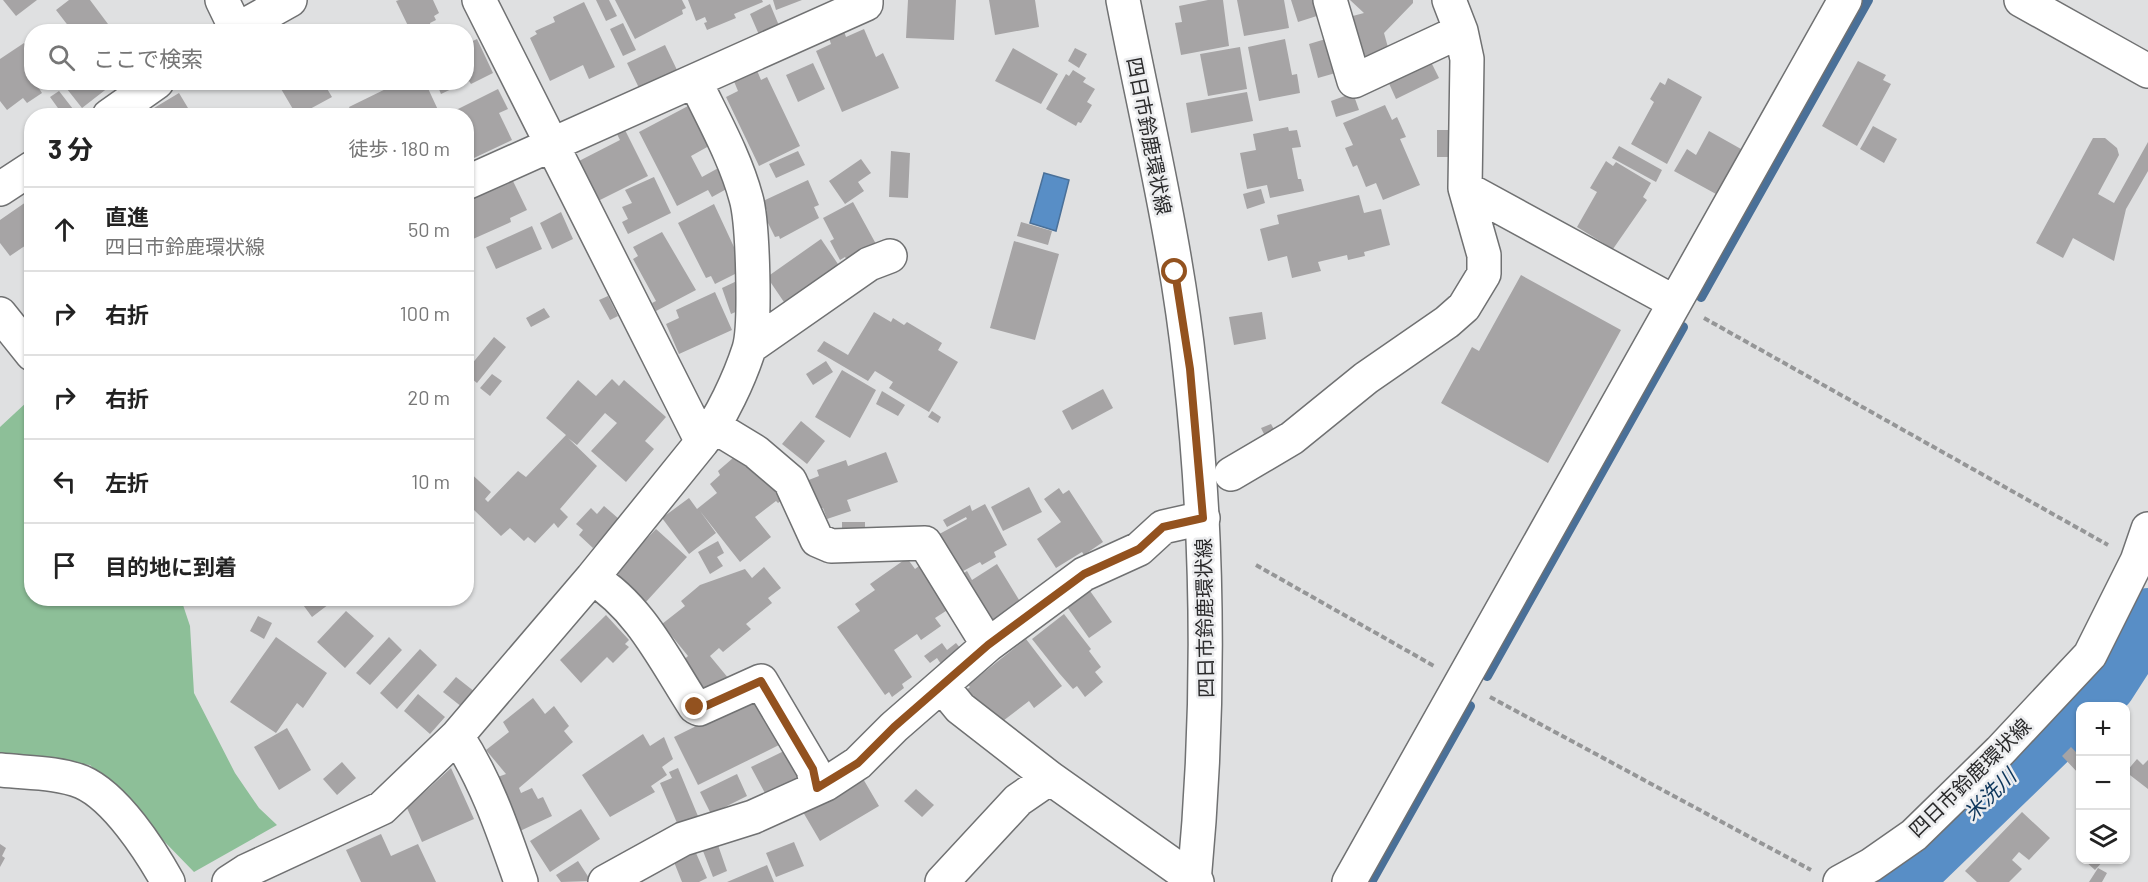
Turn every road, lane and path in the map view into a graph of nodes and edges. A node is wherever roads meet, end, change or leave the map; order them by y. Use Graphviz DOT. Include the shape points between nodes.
graph roads {
  1 [pos="222,0"];
  2 [pos="290,0"];
  3 [pos="479,0"];
  4 [pos="866,0"];
  5 [pos="1123,0"];
  6 [pos="1329,0"];
  7 [pos="1449,0"];
  8 [pos="1845,0"];
  9 [pos="2021,0"];
  10 [pos="232,24"];
  11 [pos="246,24"];
  12 [pos="1461,31"];
  13 [pos="2148,70"];
  14 [pos="695,81"];
  15 [pos="145,90"];
  16 [pos="120,108"];
  17 [pos="550,146"];
  18 [pos="24,173"];
  19 [pos="474,179"];
  20 [pos="1465,188"];
  21 [pos="0,189"];
  22 [pos="890,256"];
  23 [pos="1674,302"];
  24 [pos="0,314"];
  25 [pos="24,344"];
  26 [pos="750,347"];
  27 [pos="708,435"];
  28 [pos="1231,474"];
  29 [pos="1203,518"];
  30 [pos="2148,529"];
  31 [pos="2137,561"];
  32 [pos="1256,565"];
  33 [pos="592,578"];
  34 [pos="988,645"];
  35 [pos="1461,681"];
  36 [pos="942,686"];
  37 [pos="458,736"];
  38 [pos="0,770"];
  39 [pos="1050,778"];
  40 [pos="817,788"];
  41 [pos="1826,876"];
  42 [pos="1195,881"];
  43 [pos="168,882"];
  44 [pos="229,882"];
  45 [pos="521,882"];
  46 [pos="605,882"];
  47 [pos="942,882"];
  48 [pos="1349,882"];
  1 -- 10 [label="street"];
  2 -- 11 [label="street"];
  3 -- 17 [label="street"];
  4 -- 14 [label="street" via="866,4"];
  5 -- 29 [label="street, 四日市鈴鹿環状線" via="1190,369"];
  6 -- 12 [label="street" via="1354,81"];
  7 -- 12 [label="street"];
  8 -- 23 [label="street"];
  9 -- 13 [label="street"];
  12 -- 20 [label="street" via="1467,59"];
  14 -- 17 [label="street"];
  14 -- 26 [label="street" via="740,178 747,202 752,277"];
  15 -- 16 [label="street"];
  17 -- 19 [label="street"];
  17 -- 27 [label="street"];
  18 -- 21 [label="street"];
  20 -- 23 [label="street"];
  20 -- 28 [label="street" via="1484,255 1484,274 1464,307 1292,438"];
  22 -- 26 [label="street" via="869,264"];
  23 -- 31 [label="path"];
  23 -- 35 [label="street"];
  24 -- 25 [label="street"];
  26 -- 27 [label="street"];
  27 -- 33 [label="street"];
  27 -- 34 [label="street" via="756,452 790,481 817,540 831,546 925,543"];
  29 -- 34 [label="street" via="1163,527 1139,549 1084,574"];
  29 -- 42 [label="street, 四日市鈴鹿環状線" via="1206,717"];
  30 -- 31 [label="street, 四日市鈴鹿環状線"];
  31 -- 41 [label="street, 四日市鈴鹿環状線" via="2090,655 2053,695 1914,835 1871,865"];
  32 -- 35 [label="path"];
  33 -- 37 [label="street"];
  33 -- 40 [label="street" via="614,591 640,622 695,707 699,709 761,681 813,769"];
  34 -- 36 [label="street"];
  35 -- 41 [label="path"];
  35 -- 48 [label="street"];
  36 -- 39 [label="street" via="960,708"];
  36 -- 40 [label="street" via="858,763"];
  37 -- 44 [label="street" via="382,808"];
  37 -- 45 [label="street" via="496,811"];
  38 -- 43 [label="street" via="62,777 93,789 141,840"];
  39 -- 42 [label="street"];
  39 -- 47 [label="street" via="1018,800"];
  40 -- 46 [label="street" via="753,817 683,839"];
}
